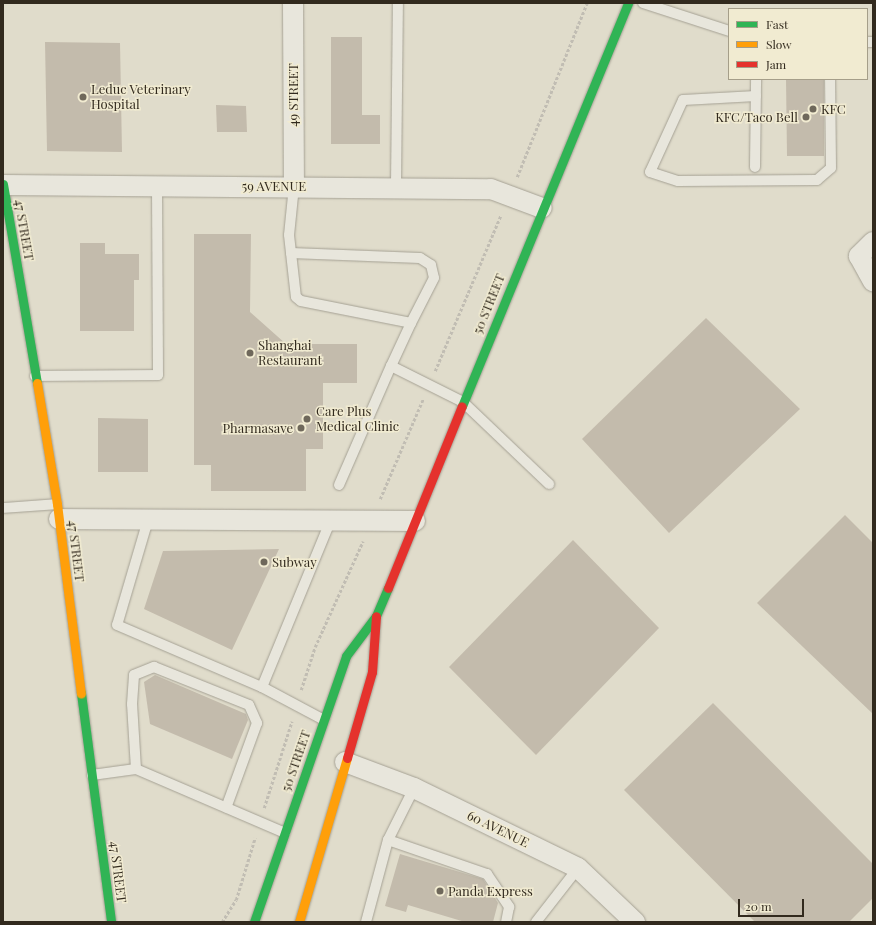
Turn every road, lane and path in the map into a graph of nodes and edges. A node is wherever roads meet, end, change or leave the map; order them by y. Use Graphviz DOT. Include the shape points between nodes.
graph roads {
  1 [pos="293,3"];
  2 [pos="398,3"];
  3 [pos="587,3"];
  4 [pos="628,3"];
  5 [pos="643,3"];
  6 [pos="728,31"];
  7 [pos="756,80"];
  8 [pos="830,80"];
  9 [pos="756,96"];
  10 [pos="755,167"];
  11 [pos="3,185"];
  12 [pos="157,186"];
  13 [pos="294,186"];
  14 [pos="396,186"];
  15 [pos="510,194"];
  16 [pos="542,208"];
  17 [pos="7,227"];
  18 [pos="873,242"];
  19 [pos="290,253"];
  20 [pos="873,281"];
  21 [pos="411,323"];
  22 [pos="391,366"];
  23 [pos="35,376"];
  24 [pos="430,383"];
  25 [pos="463,402"];
  26 [pos="549,484"];
  27 [pos="339,485"];
  28 [pos="3,508"];
  29 [pos="58,512"];
  30 [pos="148,520"];
  31 [pos="332,520"];
  32 [pos="371,520"];
  33 [pos="415,521"];
  34 [pos="376,616"];
  35 [pos="262,687"];
  36 [pos="296,705"];
  37 [pos="324,720"];
  38 [pos="345,762"];
  39 [pos="136,769"];
  40 [pos="92,775"];
  41 [pos="414,788"];
  42 [pos="226,808"];
  43 [pos="260,822"];
  44 [pos="285,833"];
  45 [pos="388,840"];
  46 [pos="578,868"];
  47 [pos="111,922"];
  48 [pos="222,922"];
  49 [pos="254,922"];
  50 [pos="299,922"];
  51 [pos="366,922"];
  52 [pos="506,922"];
  53 [pos="536,922"];
  54 [pos="635,922"];
  1 -- 13 [label="street, 49 STREET"];
  2 -- 14 [label="lane"];
  3 -- 15 [label="path"];
  4 -- 16 [label="main road, 50 STREET"];
  5 -- 6 [label="lane"];
  7 -- 9 [label="lane"];
  8 -- 9 [label="lane" via="831,168 817,180 678,181 650,172 683,100"];
  9 -- 10 [label="lane"];
  11 -- 12 [label="street, 59 AVENUE"];
  11 -- 17 [label="main road, 47 STREET"];
  12 -- 13 [label="street, 59 AVENUE"];
  12 -- 23 [label="lane" via="158,375"];
  13 -- 14 [label="street, 59 AVENUE"];
  13 -- 19 [label="lane"];
  14 -- 15 [label="street, 59 AVENUE" via="491,189"];
  15 -- 16 [label="street, 59 AVENUE"];
  15 -- 24 [label="path"];
  16 -- 25 [label="main road, 50 STREET"];
  17 -- 23 [label="main road, 47 STREET"];
  18 -- 20 [label="street" via="859,256"];
  19 -- 21 [label="lane" via="296,297 301,301"];
  19 -- 21 [label="lane" via="420,258 431,265 434,278"];
  21 -- 22 [label="lane"];
  22 -- 24 [label="lane"];
  22 -- 27 [label="lane"];
  23 -- 29 [label="main road, 47 STREET"];
  24 -- 25 [label="lane"];
  24 -- 32 [label="path"];
  25 -- 26 [label="lane"];
  25 -- 33 [label="main road, 50 STREET"];
  28 -- 29 [label="lane"];
  29 -- 30 [label="street"];
  29 -- 40 [label="main road, 47 STREET"];
  30 -- 31 [label="street"];
  30 -- 35 [label="lane" via="117,625"];
  31 -- 32 [label="street"];
  31 -- 35 [label="lane"];
  32 -- 33 [label="street"];
  32 -- 36 [label="path" via="315,647"];
  33 -- 34 [label="main road, 50 STREET"];
  34 -- 37 [label="main road, 50 STREET" via="346,656"];
  34 -- 38 [label="main road, 50 STREET" via="372,672"];
  35 -- 36 [label="lane"];
  36 -- 37 [label="lane"];
  36 -- 43 [label="path"];
  37 -- 44 [label="main road, 50 STREET"];
  38 -- 41 [label="street, 60 AVENUE"];
  38 -- 50 [label="main road, 50 STREET"];
  39 -- 40 [label="lane"];
  39 -- 42 [label="lane"];
  39 -- 42 [label="lane" via="132,704 134,675 154,667 249,705 258,723"];
  40 -- 47 [label="main road, 47 STREET"];
  41 -- 45 [label="lane"];
  41 -- 46 [label="street, 60 AVENUE"];
  42 -- 43 [label="lane"];
  43 -- 44 [label="lane"];
  43 -- 48 [label="path" via="236,900"];
  44 -- 49 [label="main road, 50 STREET"];
  45 -- 51 [label="lane"];
  45 -- 52 [label="lane" via="487,874 509,907"];
  46 -- 53 [label="lane"];
  46 -- 54 [label="street, 60 AVENUE"];
}
